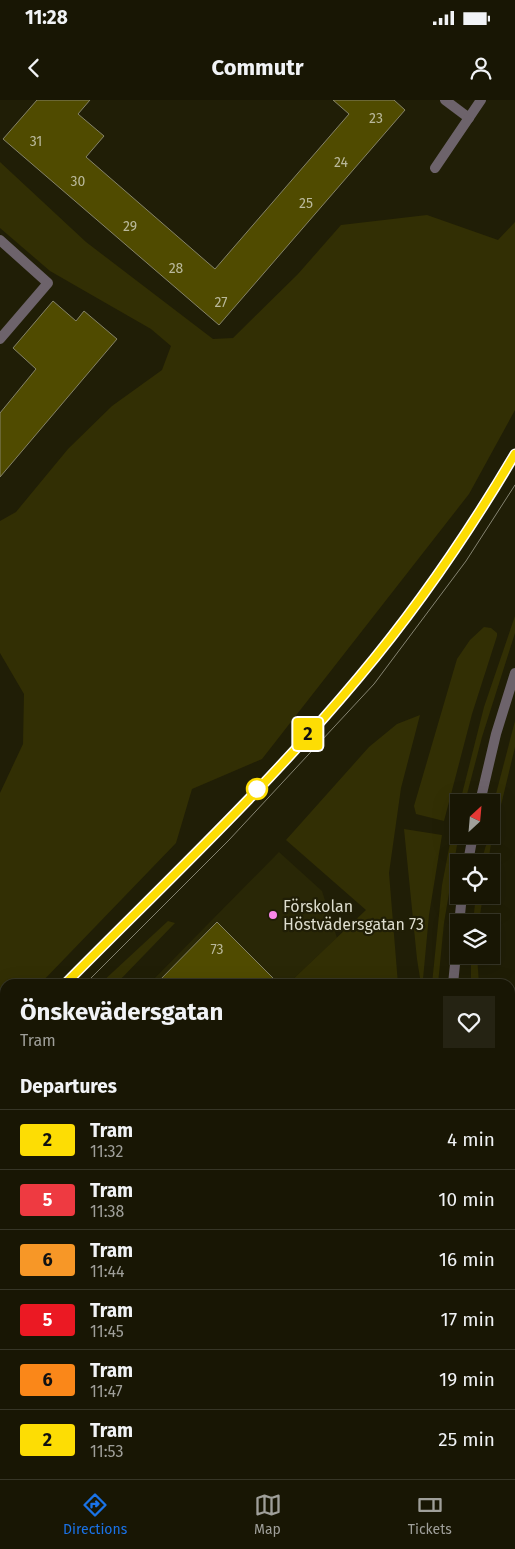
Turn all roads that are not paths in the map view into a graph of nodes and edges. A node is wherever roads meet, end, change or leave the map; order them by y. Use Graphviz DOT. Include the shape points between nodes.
graph roads {
  1 [pos="444,100"];
  2 [pos="481,100"];
  3 [pos="469,118"];
  4 [pos="435,168"];
  5 [pos="0,240"];
  6 [pos="0,339"];
  7 [pos="515,673"];
  8 [pos="482,794"];
  9 [pos="461,904"];
  10 [pos="454,979"];
  1 -- 3 [label="street"];
  2 -- 3 [label="street"];
  3 -- 4 [label="street"];
  5 -- 6 [label="street" via="48,283"];
  7 -- 8 [label="street"];
  9 -- 10 [label="street"];
}
